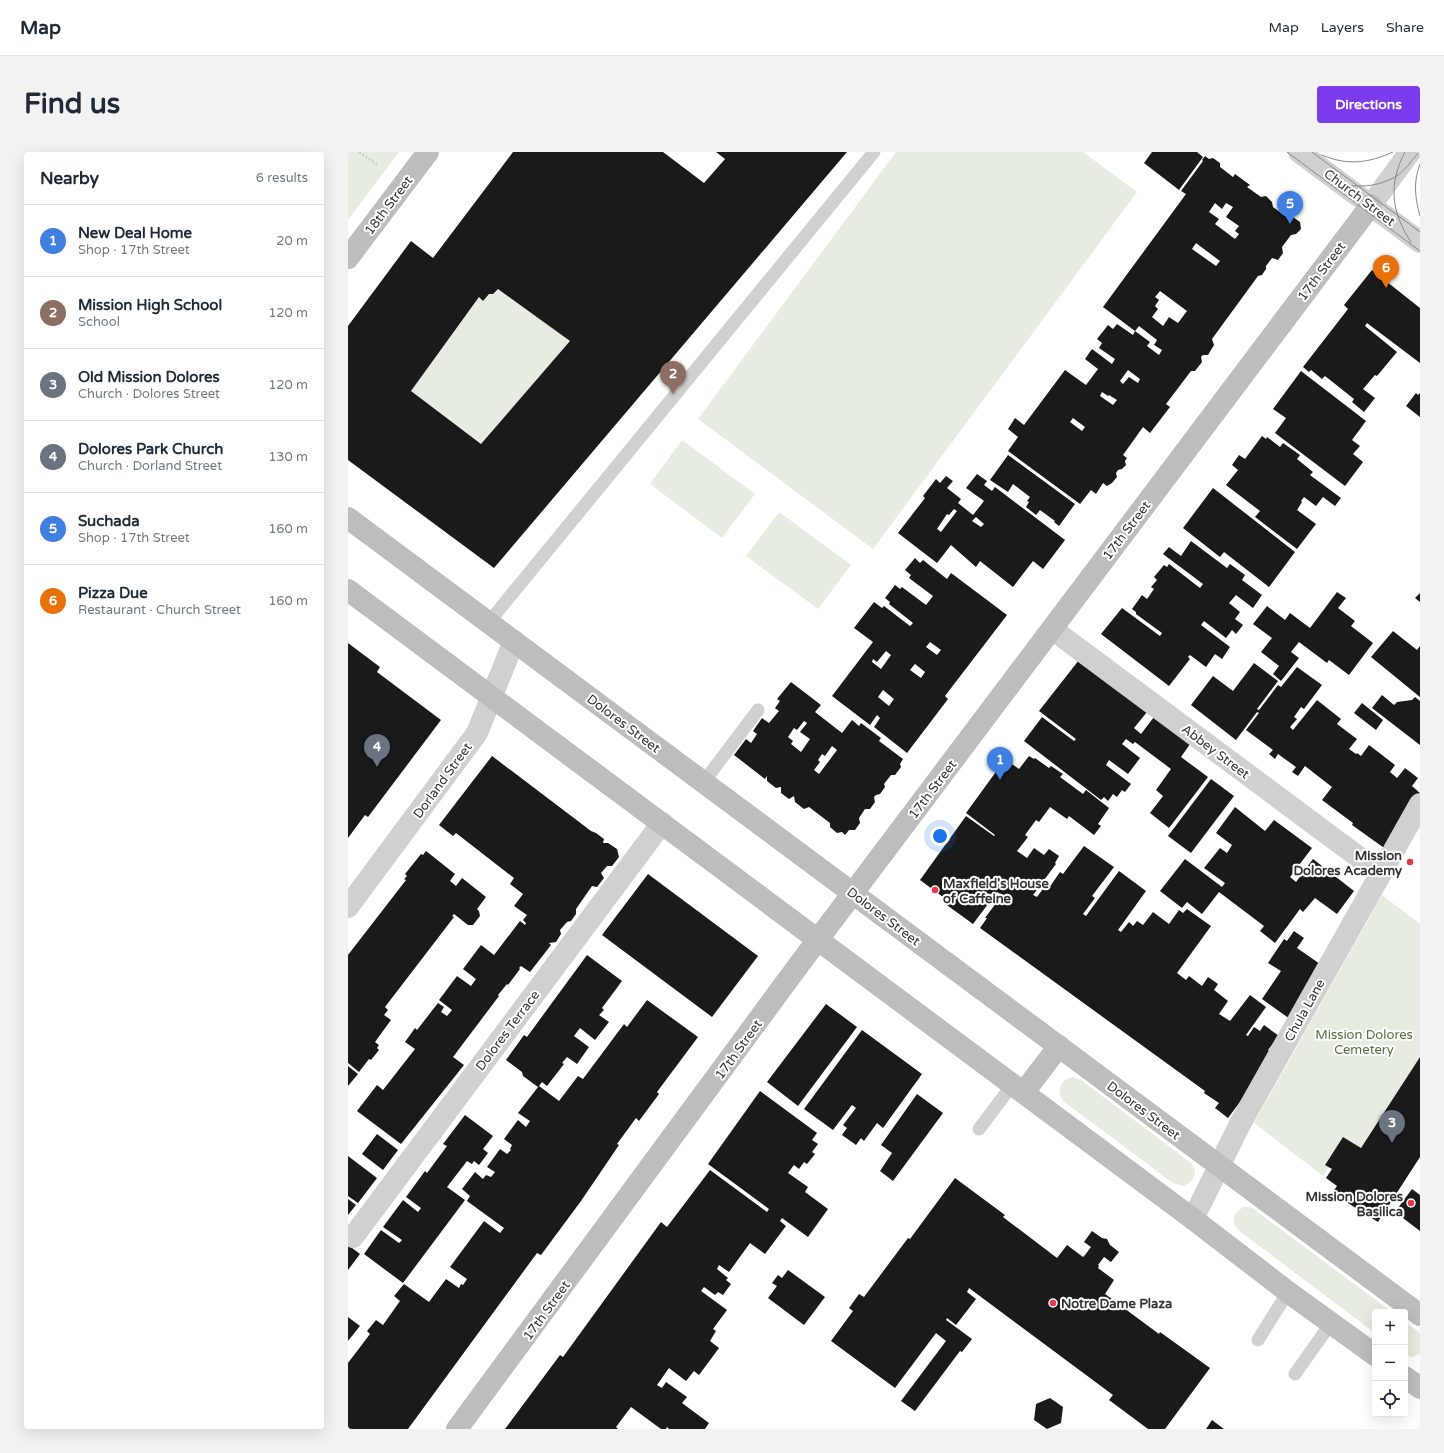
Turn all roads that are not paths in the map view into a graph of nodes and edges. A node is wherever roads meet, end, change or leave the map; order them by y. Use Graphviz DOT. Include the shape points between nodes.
graph roads {
  1 [pos="428,152"];
  2 [pos="874,152"];
  3 [pos="1299,152"];
  4 [pos="1410,152"];
  5 [pos="1371,205"];
  6 [pos="1420,242"];
  7 [pos="348,258"];
  8 [pos="348,518"];
  9 [pos="348,590"];
  10 [pos="488,622"];
  11 [pos="1052,629"];
  12 [pos="514,641"];
  13 [pos="492,697"];
  14 [pos="758,710"];
  15 [pos="704,782"];
  16 [pos="1420,804"];
  17 [pos="662,823"];
  18 [pos="1380,873"];
  19 [pos="853,893"];
  20 [pos="348,907"];
  21 [pos="818,940"];
  22 [pos="1059,1046"];
  23 [pos="1018,1088"];
  24 [pos="979,1129"];
  25 [pos="1220,1166"];
  26 [pos="1193,1219"];
  27 [pos="353,1238"];
  28 [pos="1288,1292"];
  29 [pos="1420,1315"];
  30 [pos="1331,1323"];
  31 [pos="1258,1340"];
  32 [pos="1372,1353"];
  33 [pos="1295,1374"];
  34 [pos="1408,1379"];
  35 [pos="1420,1388"];
  36 [pos="457,1429"];
  1 -- 7 [label="main road, 18th Street"];
  2 -- 10 [label="lane"];
  3 -- 5 [label="street, Church Street"];
  4 -- 5 [label="street, 17th Street"];
  5 -- 6 [label="street, Church Street"];
  5 -- 11 [label="main road, 17th Street"];
  8 -- 10 [label="main road, Dolores Street"];
  9 -- 13 [label="main road"];
  10 -- 12 [label="main road, Dolores Street"];
  11 -- 18 [label="street, Abbey Street"];
  11 -- 19 [label="main road, 17th Street"];
  12 -- 13 [label="street, Dorland Street"];
  12 -- 15 [label="main road, Dolores Street"];
  13 -- 17 [label="main road"];
  13 -- 20 [label="street, Dorland Street" via="477,733"];
  14 -- 15 [label="lane"];
  15 -- 19 [label="main road, Dolores Street"];
  16 -- 18 [label="street, Chula Lane"];
  17 -- 21 [label="main road"];
  17 -- 27 [label="street, Dolores Terrace"];
  18 -- 25 [label="street, Chula Lane" via="1240,1124"];
  19 -- 21 [label="main road, 17th Street"];
  19 -- 22 [label="main road, Dolores Street"];
  21 -- 23 [label="main road"];
  21 -- 36 [label="main road, 17th Street"];
  22 -- 23 [label="main road"];
  22 -- 25 [label="main road, Dolores Street"];
  23 -- 24 [label="lane"];
  23 -- 26 [label="main road"];
  25 -- 26 [label="street, Chula Lane"];
  25 -- 29 [label="main road, Dolores Street"];
  26 -- 28 [label="main road"];
  28 -- 30 [label="main road"];
  28 -- 31 [label="lane"];
  30 -- 32 [label="main road"];
  30 -- 33 [label="lane"];
  34 -- 35 [label="main road"];
}
